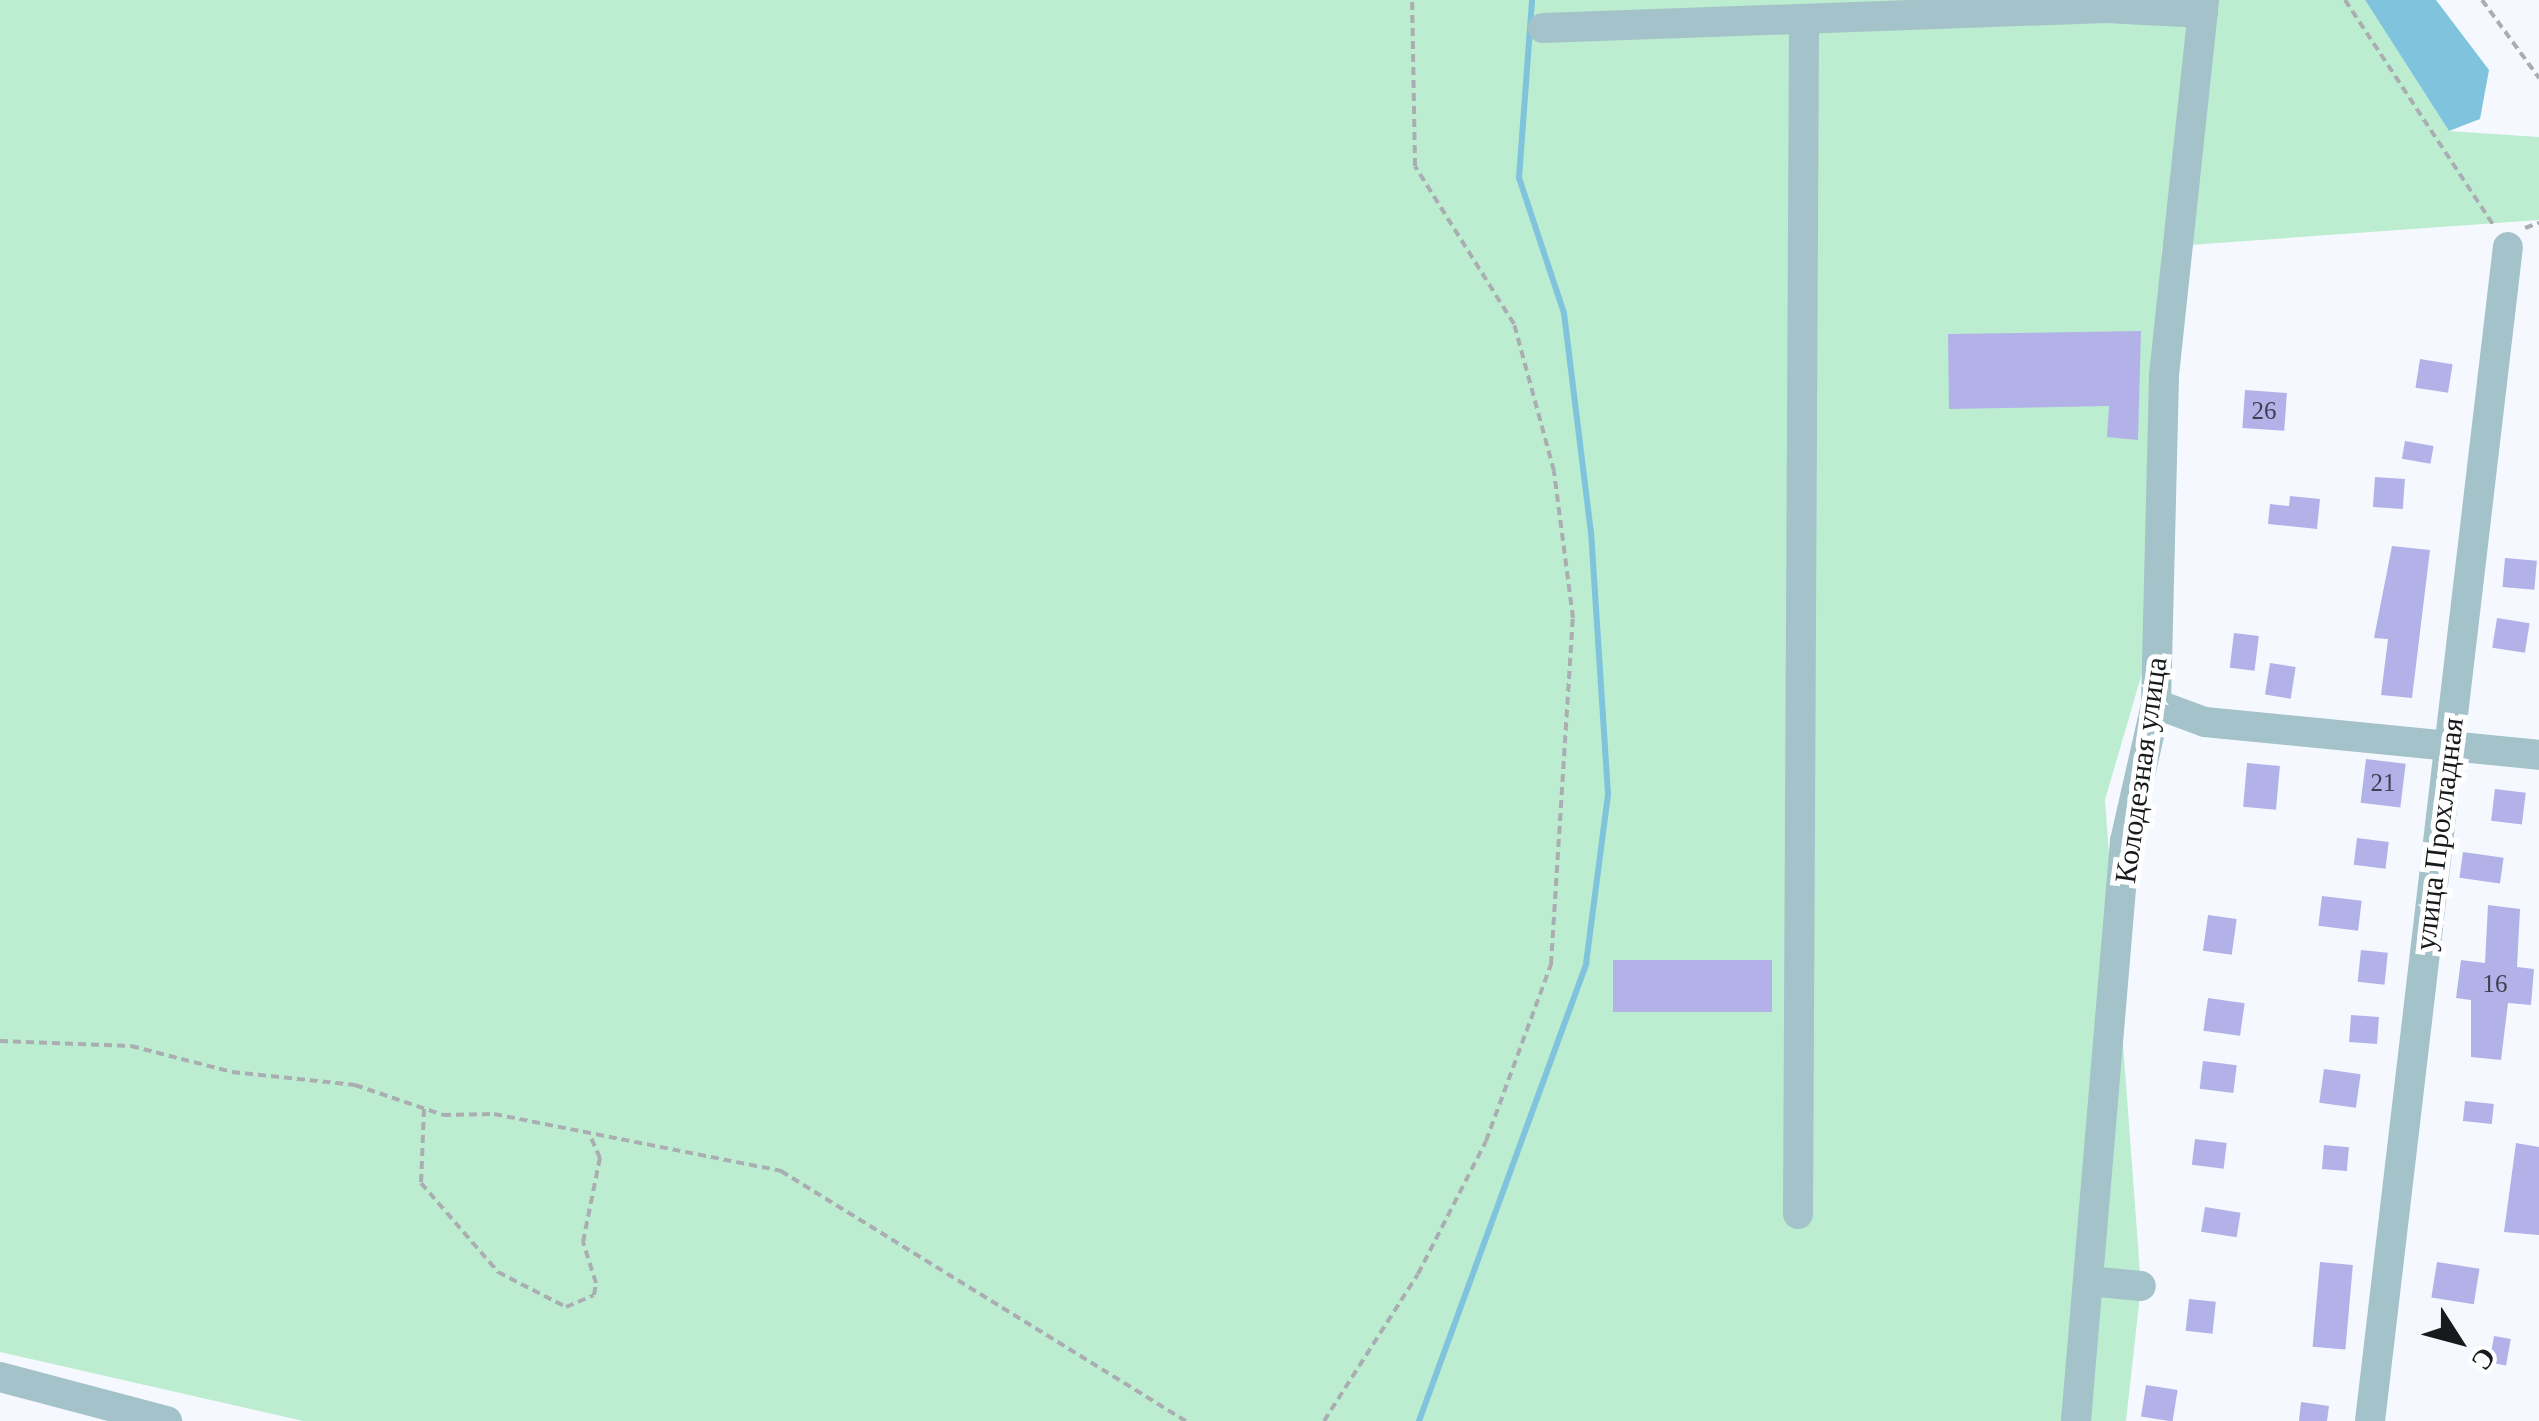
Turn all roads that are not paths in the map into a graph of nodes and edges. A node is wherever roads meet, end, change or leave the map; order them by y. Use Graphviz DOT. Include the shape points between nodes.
graph roads {
  1 [pos="2204,6"];
  2 [pos="1804,20"];
  3 [pos="1543,28"];
  4 [pos="2508,247"];
  5 [pos="2156,704"];
  6 [pos="2450,745"];
  7 [pos="2539,755"];
  8 [pos="1798,1214"];
  9 [pos="2088,1282"];
  10 [pos="2141,1286"];
  11 [pos="0,1378"];
  12 [pos="167,1421"];
  13 [pos="2076,1421"];
  14 [pos="2370,1421"];
  1 -- 2 [label="street"];
  1 -- 5 [label="street, Колодезная улица" via="2164,376"];
  2 -- 3 [label="street"];
  2 -- 8 [label="street"];
  4 -- 6 [label="street, улица Прохладная"];
  5 -- 6 [label="street" via="2206,722"];
  5 -- 9 [label="street, Колодезная улица" via="2125,841"];
  6 -- 7 [label="street"];
  6 -- 14 [label="street, улица Прохладная"];
  9 -- 10 [label="street"];
  9 -- 13 [label="street, Колодезная улица"];
  11 -- 12 [label="street"];
}
